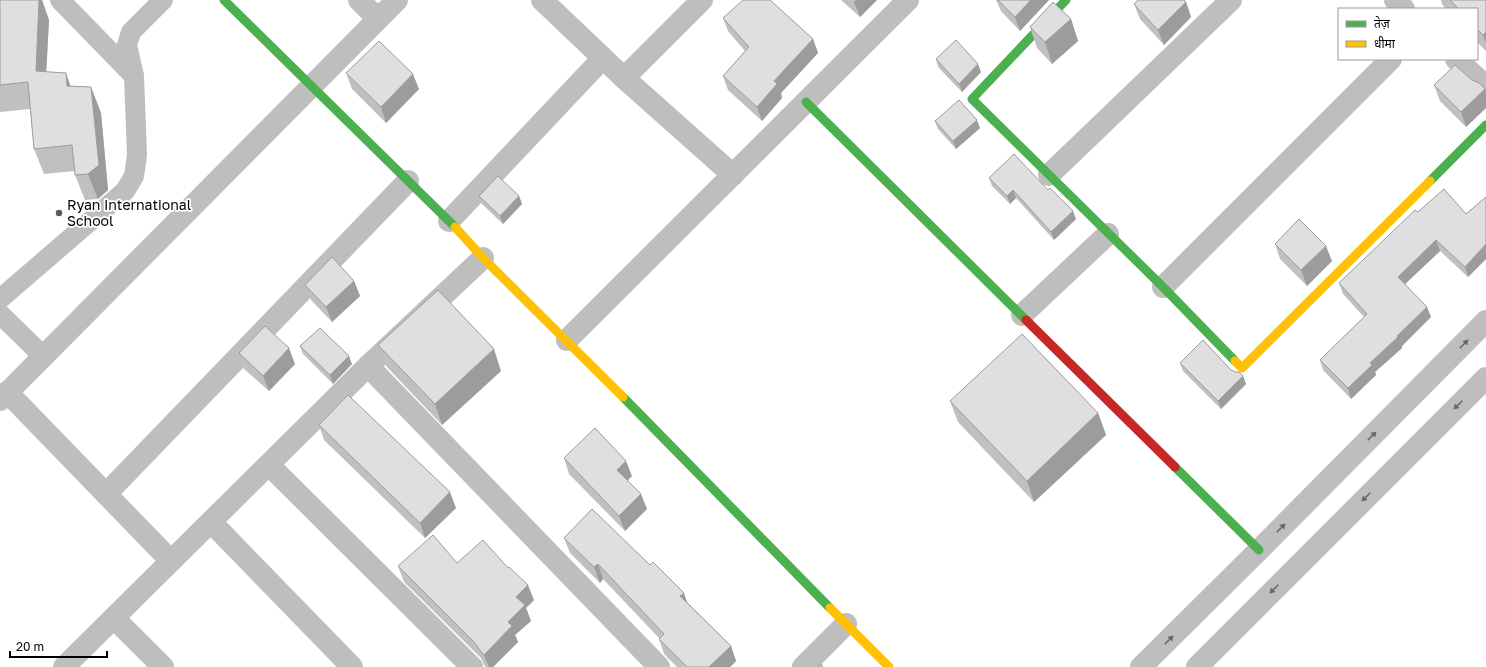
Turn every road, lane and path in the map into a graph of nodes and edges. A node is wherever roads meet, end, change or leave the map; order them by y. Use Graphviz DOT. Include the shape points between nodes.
graph roads {
  1 [pos="60,0"];
  2 [pos="163,0"];
  3 [pos="224,0"];
  4 [pos="360,0"];
  5 [pos="397,0"];
  6 [pos="542,0"];
  7 [pos="702,0"];
  8 [pos="908,0"];
  9 [pos="1066,0"];
  10 [pos="1231,0"];
  11 [pos="1395,0"];
  12 [pos="1403,8"];
  13 [pos="378,19"];
  14 [pos="603,58"];
  15 [pos="1390,60"];
  16 [pos="1457,60"];
  17 [pos="134,76"];
  18 [pos="624,78"];
  19 [pos="312,86"];
  20 [pos="1486,86"];
  21 [pos="806,102"];
  22 [pos="1486,125"];
  23 [pos="733,175"];
  24 [pos="1049,175"];
  25 [pos="408,181"];
  26 [pos="449,221"];
  27 [pos="1108,234"];
  28 [pos="483,258"];
  29 [pos="1163,287"];
  30 [pos="0,299"];
  31 [pos="0,314"];
  32 [pos="1022,315"];
  33 [pos="1486,321"];
  34 [pos="567,340"];
  35 [pos="43,356"];
  36 [pos="368,366"];
  37 [pos="1486,378"];
  38 [pos="4,396"];
  39 [pos="269,464"];
  40 [pos="106,494"];
  41 [pos="211,522"];
  42 [pos="1259,550"];
  43 [pos="171,561"];
  44 [pos="114,618"];
  45 [pos="846,624"];
  46 [pos="64,667"];
  47 [pos="163,667"];
  48 [pos="352,667"];
  49 [pos="472,667"];
  50 [pos="659,667"];
  51 [pos="803,667"];
  52 [pos="889,667"];
  53 [pos="1141,667"];
  54 [pos="1197,667"];
  1 -- 17 [label="lane"];
  2 -- 17 [label="lane" via="131,32 127,45"];
  3 -- 19 [label="street"];
  4 -- 13 [label="street"];
  5 -- 13 [label="street"];
  6 -- 14 [label="street"];
  7 -- 18 [label="street"];
  8 -- 21 [label="street"];
  9 -- 24 [label="street" via="972,99"];
  10 -- 24 [label="street"];
  11 -- 12 [label="street"];
  13 -- 19 [label="street"];
  14 -- 18 [label="street"];
  14 -- 26 [label="street"];
  15 -- 29 [label="street"];
  16 -- 20 [label="street"];
  17 -- 30 [label="lane" via="137,155 134,176 125,191"];
  18 -- 23 [label="street"];
  19 -- 25 [label="street"];
  19 -- 35 [label="street"];
  21 -- 23 [label="street"];
  21 -- 32 [label="street"];
  22 -- 29 [label="street" via="1242,368"];
  23 -- 34 [label="street"];
  24 -- 27 [label="street"];
  25 -- 26 [label="street"];
  25 -- 40 [label="street"];
  26 -- 28 [label="street"];
  27 -- 29 [label="street"];
  27 -- 32 [label="street"];
  28 -- 34 [label="street"];
  28 -- 36 [label="street"];
  31 -- 35 [label="lane"];
  32 -- 42 [label="street"];
  42 -- 33 [label="street, one-way"];
  34 -- 45 [label="street"];
  35 -- 38 [label="street"];
  36 -- 39 [label="street"];
  36 -- 50 [label="street"];
  37 -- 54 [label="street, one-way"];
  38 -- 40 [label="street"];
  39 -- 41 [label="street"];
  39 -- 49 [label="street"];
  40 -- 43 [label="street"];
  41 -- 43 [label="street"];
  41 -- 48 [label="street"];
  53 -- 42 [label="street, one-way"];
  43 -- 44 [label="street"];
  44 -- 46 [label="street"];
  44 -- 47 [label="street"];
  45 -- 51 [label="street"];
  45 -- 52 [label="street"];
}
